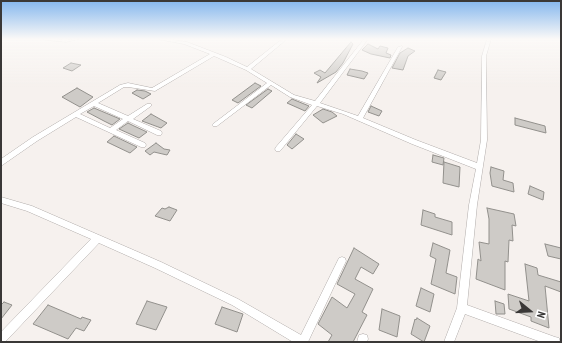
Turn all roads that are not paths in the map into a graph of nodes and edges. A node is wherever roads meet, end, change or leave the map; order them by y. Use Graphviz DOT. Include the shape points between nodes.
graph roads {
  1 [pos="212,55"];
  2 [pos="216,55"];
  3 [pos="265,55"];
  4 [pos="354,55"];
  5 [pos="396,55"];
  6 [pos="484,55"];
  7 [pos="248,68"];
  8 [pos="270,83"];
  9 [pos="93,103"];
  10 [pos="316,104"];
  11 [pos="149,105"];
  12 [pos="75,114"];
  13 [pos="128,119"];
  14 [pos="359,119"];
  15 [pos="215,125"];
  16 [pos="111,130"];
  17 [pos="159,133"];
  18 [pos="143,145"];
  19 [pos="278,149"];
  20 [pos="1,163"];
  21 [pos="479,167"];
  22 [pos="1,200"];
  23 [pos="98,238"];
  24 [pos="342,261"];
  25 [pos="462,308"];
  26 [pos="1,340"];
  27 [pos="303,342"];
  28 [pos="449,342"];
  29 [pos="555,342"];
  1 -- 9 [label="street" via="153,90 124,86"];
  2 -- 7 [label="street"];
  3 -- 7 [label="street"];
  4 -- 10 [label="street"];
  5 -- 14 [label="street"];
  6 -- 21 [label="street" via="484,140"];
  7 -- 8 [label="street"];
  8 -- 10 [label="street" via="292,96"];
  8 -- 15 [label="street"];
  9 -- 12 [label="street"];
  9 -- 13 [label="street"];
  10 -- 14 [label="street"];
  10 -- 19 [label="street"];
  11 -- 13 [label="street"];
  12 -- 16 [label="street"];
  12 -- 20 [label="street"];
  13 -- 16 [label="street"];
  13 -- 17 [label="street"];
  14 -- 21 [label="street"];
  16 -- 18 [label="street"];
  21 -- 25 [label="street"];
  22 -- 23 [label="street" via="29,208"];
  23 -- 26 [label="street"];
  23 -- 27 [label="street" via="235,302"];
  24 -- 27 [label="street"];
  25 -- 28 [label="street"];
  25 -- 29 [label="street"];
}
